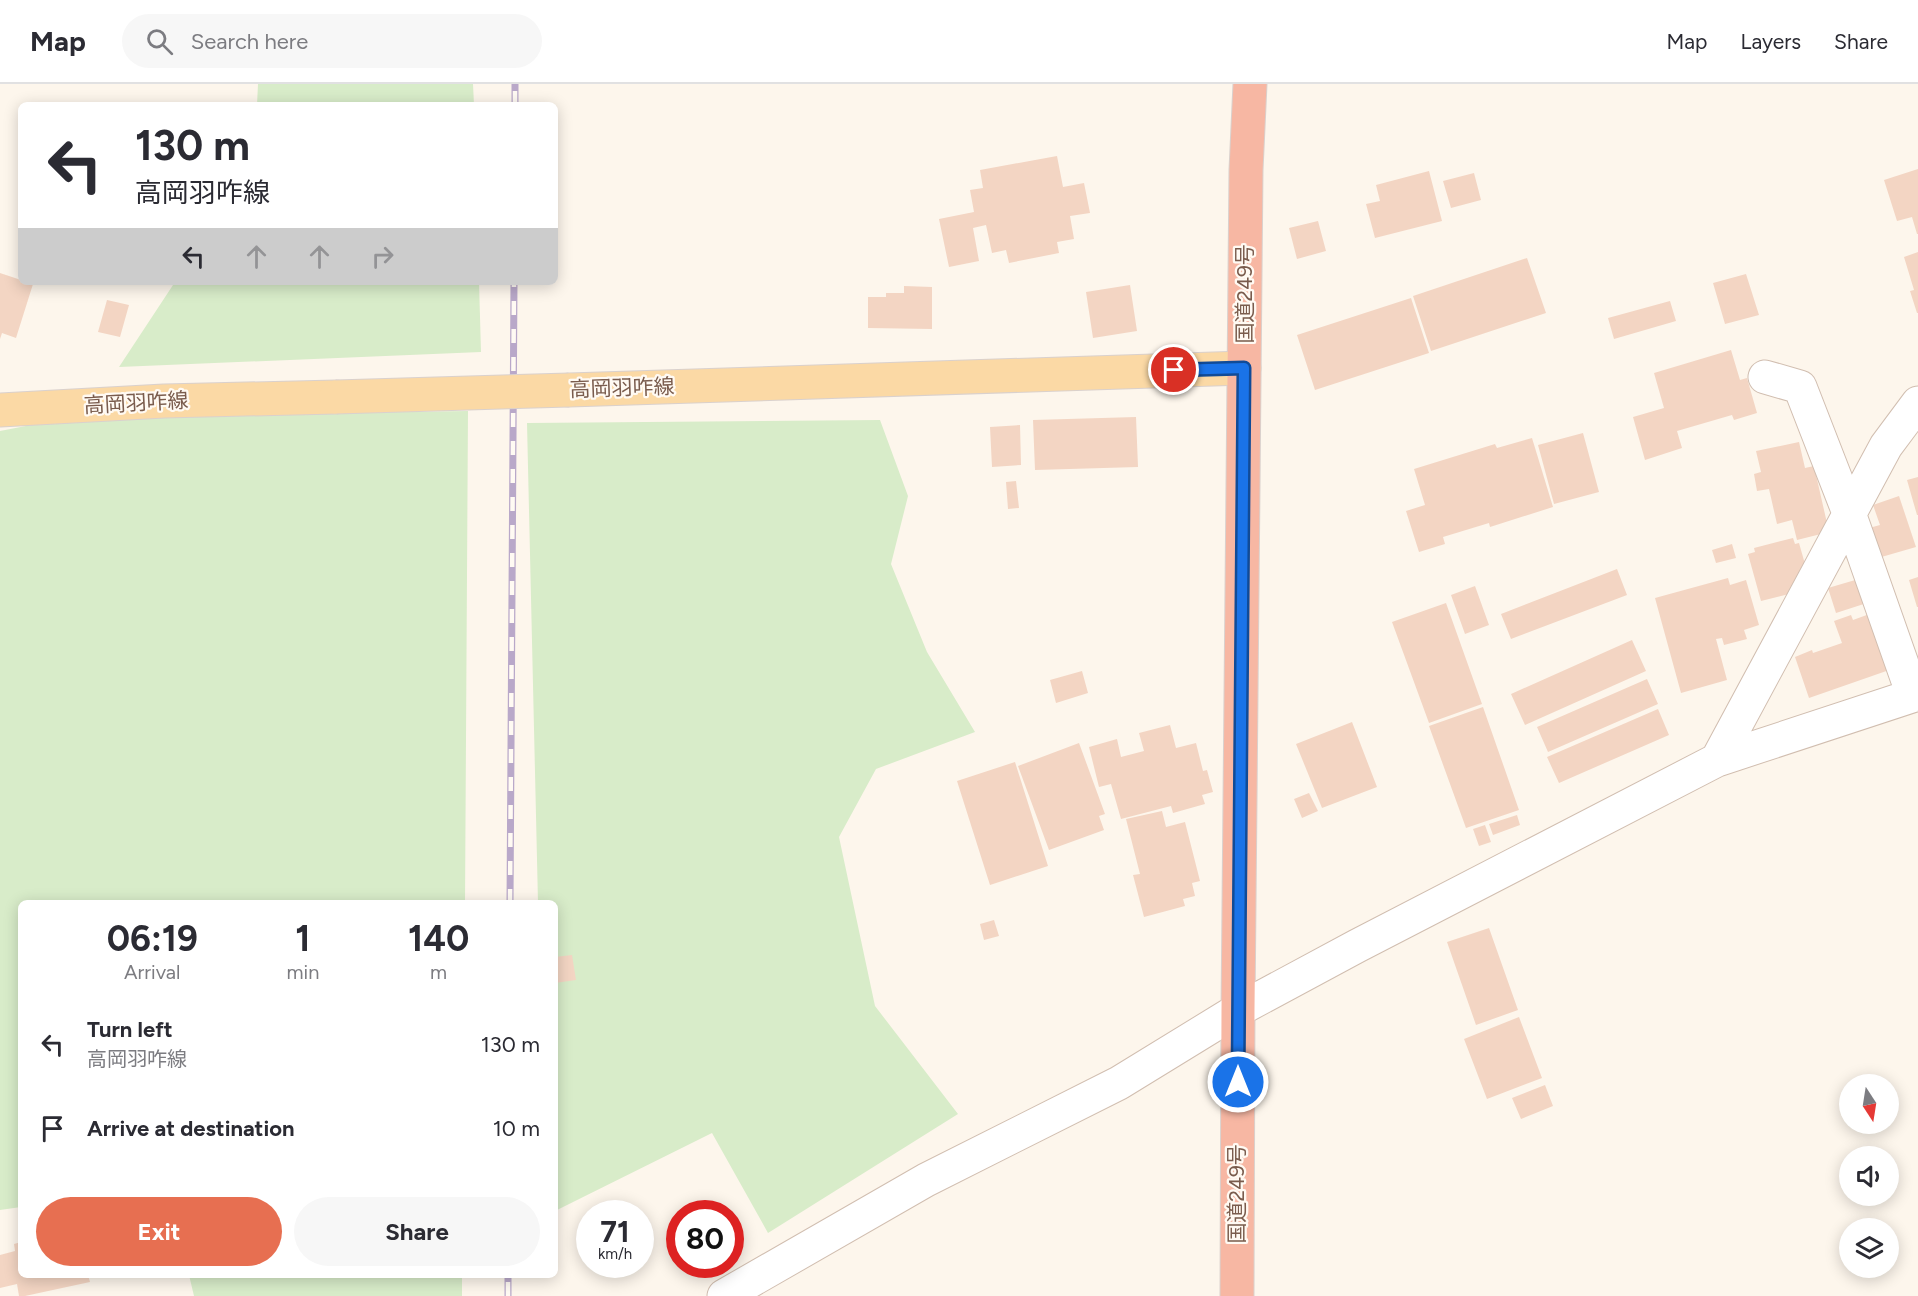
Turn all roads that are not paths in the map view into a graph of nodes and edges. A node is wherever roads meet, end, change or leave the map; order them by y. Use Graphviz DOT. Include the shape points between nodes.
graph roads {
  1 [pos="1250,84"];
  2 [pos="1244,368"];
  3 [pos="1765,377"];
  4 [pos="1918,403"];
  5 [pos="0,410"];
  6 [pos="1849,513"];
  7 [pos="1916,694"];
  8 [pos="1717,760"];
  9 [pos="1238,1010"];
  10 [pos="724,1296"];
  11 [pos="1237,1296"];
  1 -- 2 [label="highway, 国道249号"];
  2 -- 5 [label="main road, 高岡羽咋線, bridge" via="164,401"];
  2 -- 9 [label="highway, 国道249号"];
  3 -- 6 [label="street" via="1800,387"];
  4 -- 6 [label="street" via="1886,446"];
  6 -- 7 [label="street"];
  6 -- 8 [label="street"];
  7 -- 8 [label="street"];
  8 -- 9 [label="street"];
  9 -- 10 [label="street" via="1119,1083 926,1180"];
  9 -- 11 [label="highway, 国道249号"];
}
